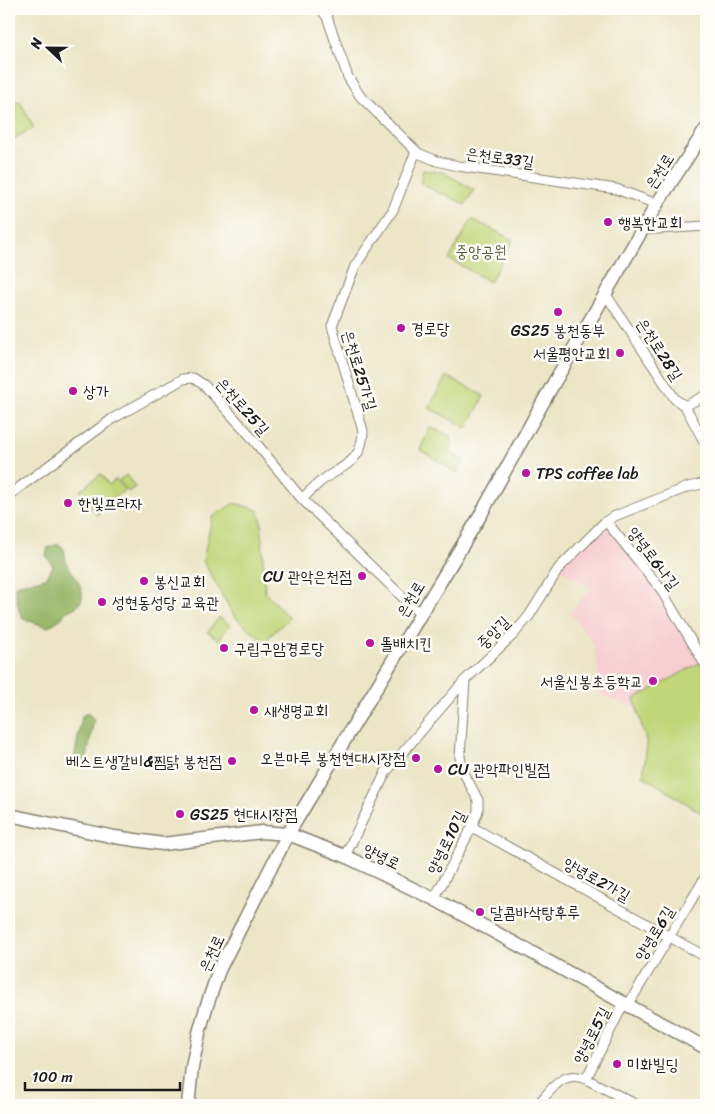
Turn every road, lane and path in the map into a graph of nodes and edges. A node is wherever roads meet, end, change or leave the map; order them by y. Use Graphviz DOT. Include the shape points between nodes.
graph roads {
  1 [pos="321,9"];
  2 [pos="706,129"];
  3 [pos="416,151"];
  4 [pos="657,204"];
  5 [pos="706,226"];
  6 [pos="641,230"];
  7 [pos="605,292"];
  8 [pos="706,394"];
  9 [pos="685,406"];
  10 [pos="706,444"];
  11 [pos="706,483"];
  12 [pos="9,495"];
  13 [pos="302,499"];
  14 [pos="606,521"];
  15 [pos="420,614"];
  16 [pos="706,666"];
  17 [pos="465,680"];
  18 [pos="9,815"];
  19 [pos="472,827"];
  20 [pos="288,834"];
  21 [pos="345,856"];
  22 [pos="706,876"];
  23 [pos="434,899"];
  24 [pos="670,937"];
  25 [pos="706,957"];
  26 [pos="626,1004"];
  27 [pos="706,1048"];
  28 [pos="586,1079"];
  29 [pos="632,1104"];
  30 [pos="188,1105"];
  31 [pos="537,1105"];
  1 -- 3 [label="street, 은천로33길" via="348,77 360,96"];
  2 -- 4 [label="main road, 은천로"];
  3 -- 4 [label="street, 은천로33길" via="458,166 616,189"];
  3 -- 13 [label="street, 은천로25가길" via="394,210 355,266 332,326 363,431 363,445 352,461 320,482"];
  4 -- 6 [label="main road, 은천로"];
  5 -- 6 [label="street"];
  6 -- 7 [label="main road, 은천로"];
  7 -- 9 [label="street, 은천로28길" via="675,399"];
  7 -- 15 [label="main road, 은천로" via="480,516"];
  8 -- 9 [label="street"];
  9 -- 10 [label="street, 은천로28길"];
  11 -- 14 [label="street, 중앙길" via="688,487"];
  12 -- 13 [label="street, 은천로25길" via="112,419 183,379 193,378 204,385 241,425"];
  13 -- 15 [label="street, 은천로25길"];
  14 -- 16 [label="street, 양녕로6나길" via="660,588"];
  14 -- 17 [label="street, 중앙길" via="559,568 513,635"];
  15 -- 20 [label="main road, 은천로"];
  17 -- 19 [label="street, 양녕로10길" via="460,757 478,800"];
  17 -- 21 [label="street, 중앙길" via="386,772"];
  18 -- 20 [label="main road, 양녕로" via="163,844 262,832"];
  19 -- 23 [label="street, 양녕로10길"];
  19 -- 24 [label="street, 양녕로2가길"];
  20 -- 21 [label="main road, 양녕로"];
  20 -- 30 [label="main road, 은천로" via="216,980 192,1067"];
  21 -- 23 [label="main road, 양녕로"];
  22 -- 24 [label="street, 양녕로6길"];
  23 -- 26 [label="main road, 양녕로"];
  24 -- 25 [label="street, 양녕로2가길"];
  24 -- 26 [label="street, 양녕로6길"];
  26 -- 27 [label="main road, 양녕로"];
  26 -- 28 [label="street, 양녕로5길"];
  28 -- 29 [label="street"];
  28 -- 31 [label="street, 양녕로5길" via="568,1076"];
}
